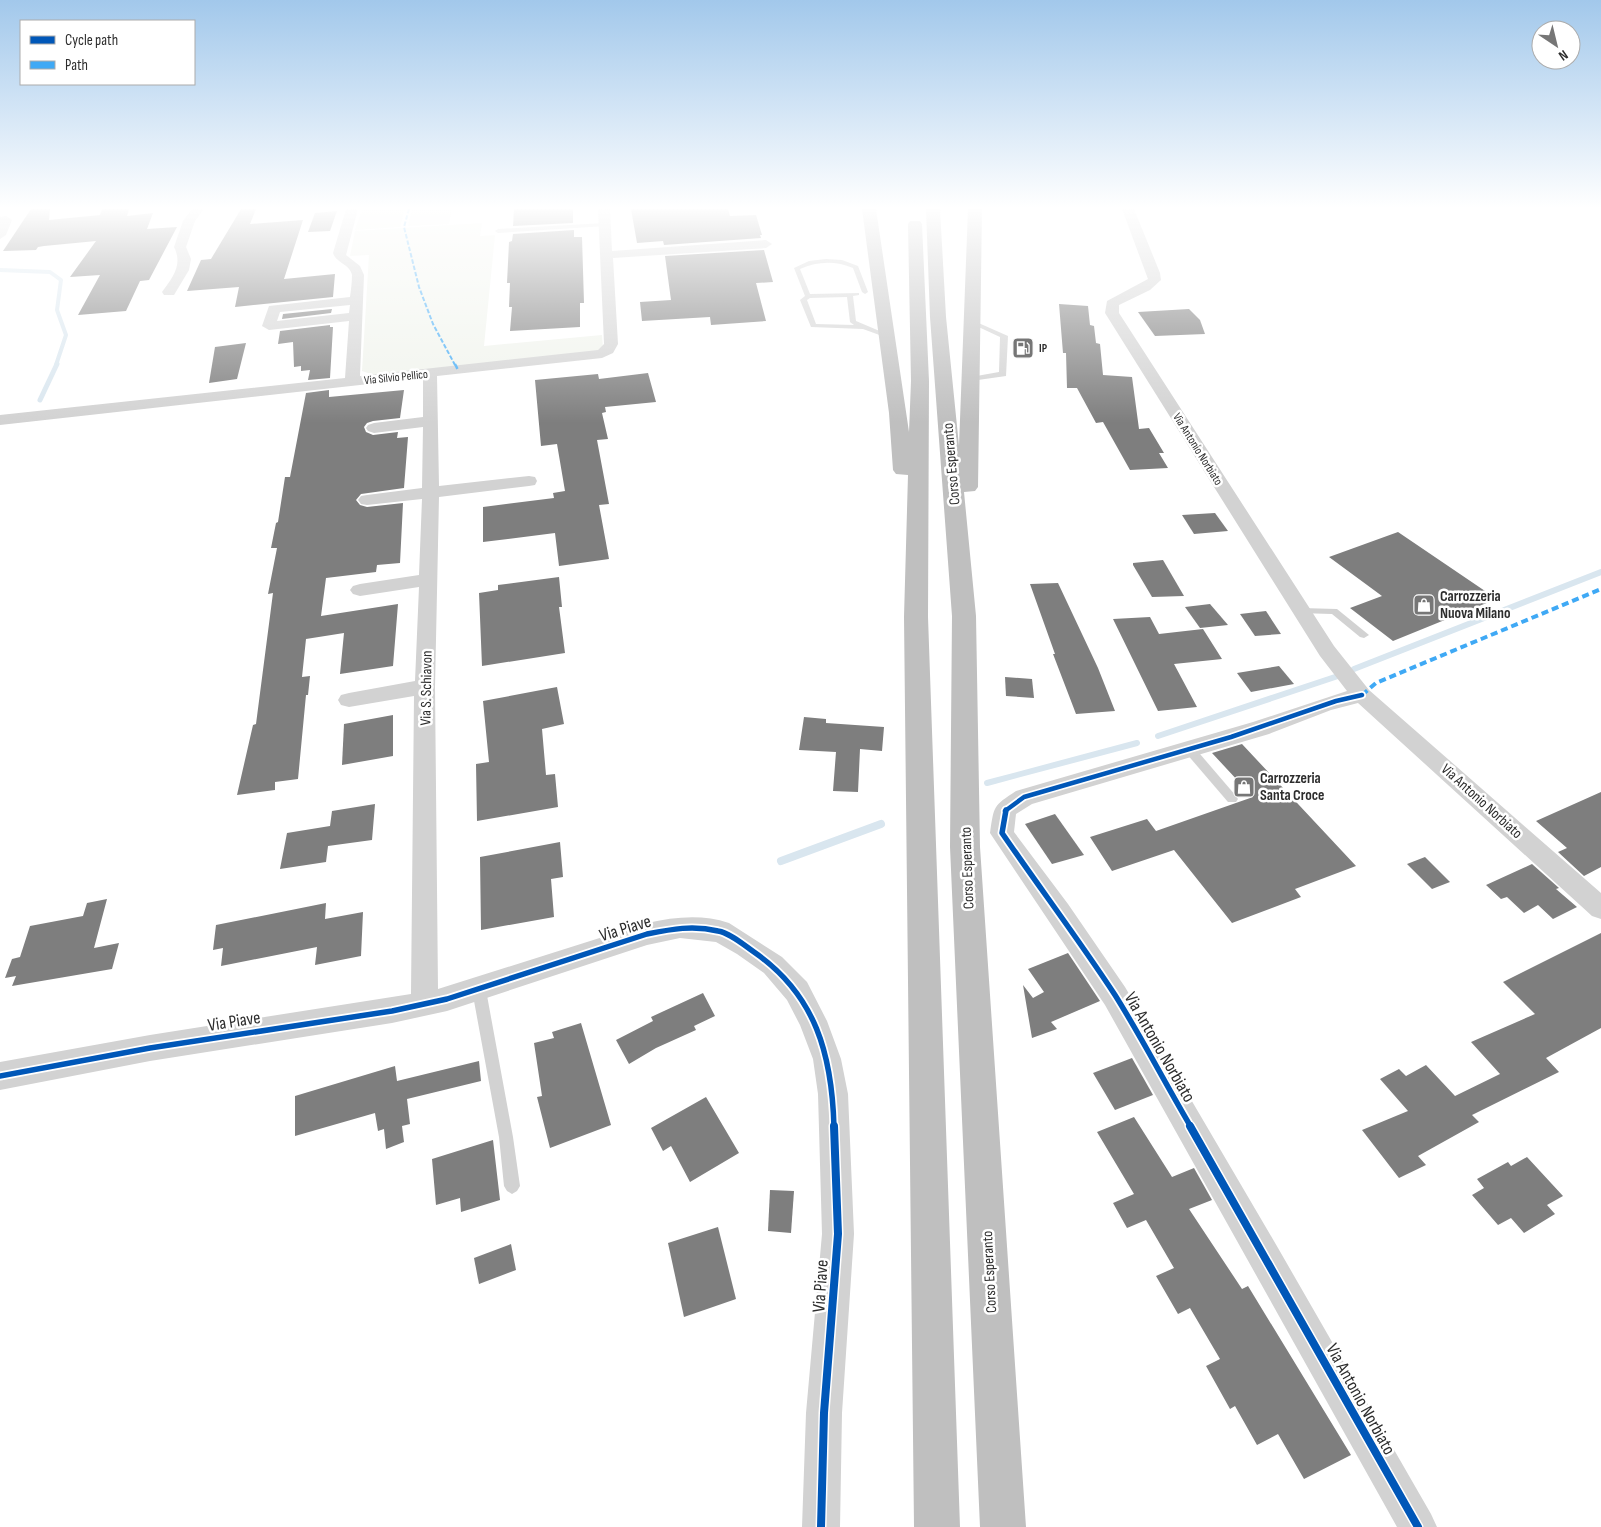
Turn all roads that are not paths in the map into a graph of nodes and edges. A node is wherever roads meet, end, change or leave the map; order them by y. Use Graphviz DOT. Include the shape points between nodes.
graph roads {
  1 [pos="177,280"];
  2 [pos="358,280"];
  3 [pos="608,280"];
  4 [pos="802,280"];
  5 [pos="865,280"];
  6 [pos="872,280"];
  7 [pos="917,280"];
  8 [pos="936,280"];
  9 [pos="973,280"];
  10 [pos="1155,280"];
  11 [pos="873,291"];
  12 [pos="169,292"];
  13 [pos="850,295"];
  14 [pos="808,296"];
  15 [pos="356,300"];
  16 [pos="355,316"];
  17 [pos="972,322"];
  18 [pos="866,328"];
  19 [pos="887,336"];
  20 [pos="430,374"];
  21 [pos="971,379"];
  22 [pos="352,382"];
  23 [pos="0,420"];
  24 [pos="430,421"];
  25 [pos="374,428"];
  26 [pos="529,481"];
  27 [pos="431,493"];
  28 [pos="367,500"];
  29 [pos="428,580"];
  30 [pos="360,590"];
  31 [pos="1301,611"];
  32 [pos="964,616"];
  33 [pos="916,617"];
  34 [pos="1364,635"];
  35 [pos="425,687"];
  36 [pos="1362,694"];
  37 [pos="349,700"];
  38 [pos="1190,750"];
  39 [pos="1232,799"];
  40 [pos="1601,908"];
  41 [pos="479,990"];
  42 [pos="425,1004"];
  43 [pos="0,1076"];
  44 [pos="512,1186"];
  45 [pos="821,1527"];
  46 [pos="938,1527"];
  47 [pos="1003,1527"];
  48 [pos="1418,1527"];
  1 -- 12 [label="street"];
  2 -- 15 [label="street, Via Silvio Pellico"];
  3 -- 20 [label="street, Via Silvio Pellico" via="611,344 602,354"];
  4 -- 14 [label="lane"];
  5 -- 11 [label="lane"];
  6 -- 11 [label="highway"];
  7 -- 33 [label="highway, Corso Esperanto" via="920,381"];
  8 -- 32 [label="highway, Corso Esperanto"];
  9 -- 17 [label="highway"];
  10 -- 31 [label="street, Via Antonio Norbiato" via="1112,304 1112,313"];
  11 -- 13 [label="lane"];
  11 -- 19 [label="highway"];
  13 -- 14 [label="lane"];
  13 -- 18 [label="lane" via="853,322"];
  14 -- 18 [label="lane" via="804,300 813,326"];
  15 -- 16 [label="street, Via Silvio Pellico"];
  15 -- 16 [label="street" via="274,309 269,326"];
  16 -- 22 [label="street, Via Silvio Pellico"];
  17 -- 21 [label="highway"];
  17 -- 21 [label="lane" via="1004,336 1003,374"];
  18 -- 19 [label="lane"];
  19 -- 33 [label="highway" via="898,412"];
  20 -- 22 [label="street, Via Silvio Pellico"];
  20 -- 24 [label="street, Via S. Schiavon"];
  21 -- 32 [label="highway"];
  22 -- 23 [label="street"];
  24 -- 25 [label="street"];
  24 -- 27 [label="street, Via S. Schiavon"];
  26 -- 27 [label="street"];
  27 -- 28 [label="street"];
  27 -- 29 [label="street, Via S. Schiavon"];
  29 -- 30 [label="street"];
  29 -- 35 [label="street, Via S. Schiavon"];
  31 -- 34 [label="lane" via="1334,611"];
  31 -- 36 [label="street, Via Antonio Norbiato" via="1332,658"];
  32 -- 47 [label="highway, Corso Esperanto" via="965,847"];
  33 -- 46 [label="highway, Corso Esperanto"];
  35 -- 37 [label="street"];
  35 -- 42 [label="street, Via S. Schiavon"];
  36 -- 38 [label="street, Via Antonio Norbiato"];
  36 -- 40 [label="street, Via Antonio Norbiato"];
  38 -- 39 [label="lane"];
  38 -- 48 [label="street, Via Antonio Norbiato" via="1024,797 1005,810 1002,833 1114,996"];
  41 -- 42 [label="street, Via Piave"];
  41 -- 44 [label="lane"];
  41 -- 45 [label="street, Via Piave" via="647,934 680,927 720,931 773,965 797,991 813,1021 827,1059 833,1094 838,1234 824,1413"];
  42 -- 43 [label="street, Via Piave" via="150,1048"];
}
